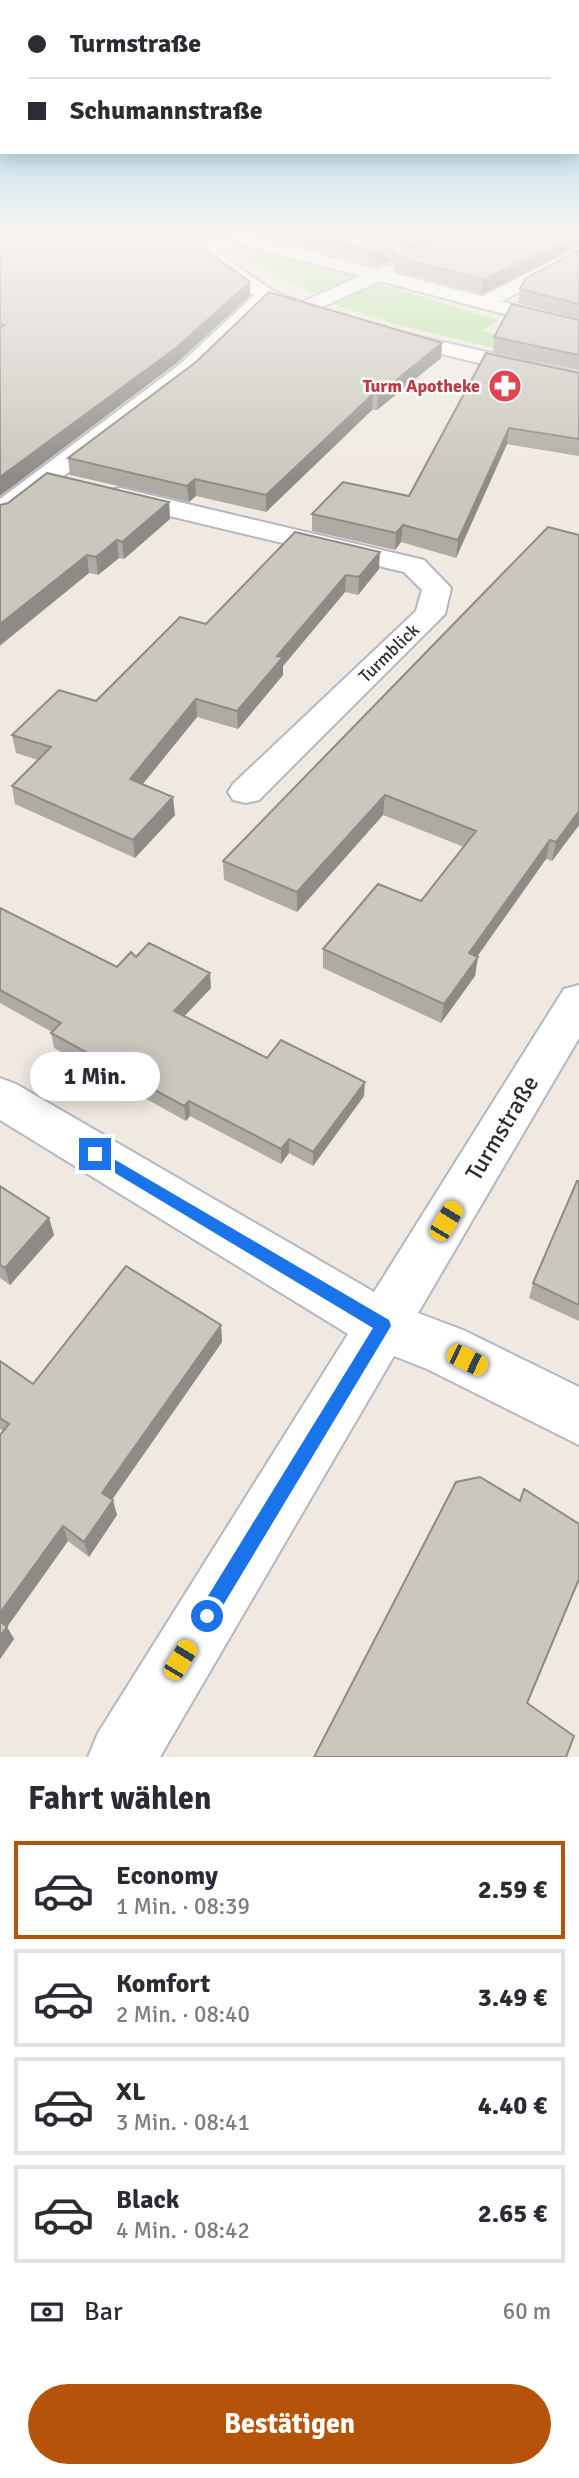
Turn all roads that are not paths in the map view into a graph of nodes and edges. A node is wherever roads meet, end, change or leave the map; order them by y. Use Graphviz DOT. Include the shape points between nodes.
graph roads {
  1 [pos="246,314"];
  2 [pos="317,314"];
  3 [pos="526,314"];
  4 [pos="335,320"];
  5 [pos="579,328"];
  6 [pos="371,330"];
  7 [pos="579,380"];
  8 [pos="73,485"];
  9 [pos="0,512"];
  10 [pos="246,792"];
  11 [pos="579,1001"];
  12 [pos="0,1097"];
  13 [pos="383,1326"];
  14 [pos="579,1417"];
  15 [pos="122,1757"];
  1 -- 8 [label="street"];
  2 -- 4 [label="street"];
  3 -- 5 [label="street"];
  6 -- 7 [label="street"];
  8 -- 9 [label="street"];
  8 -- 10 [label="street, Turmblick" via="414,566 437,588 430,614"];
  11 -- 13 [label="street, Turmstraße"];
  12 -- 13 [label="street"];
  13 -- 14 [label="street" via="444,1349"];
  13 -- 15 [label="street, Turmstraße"];
}
